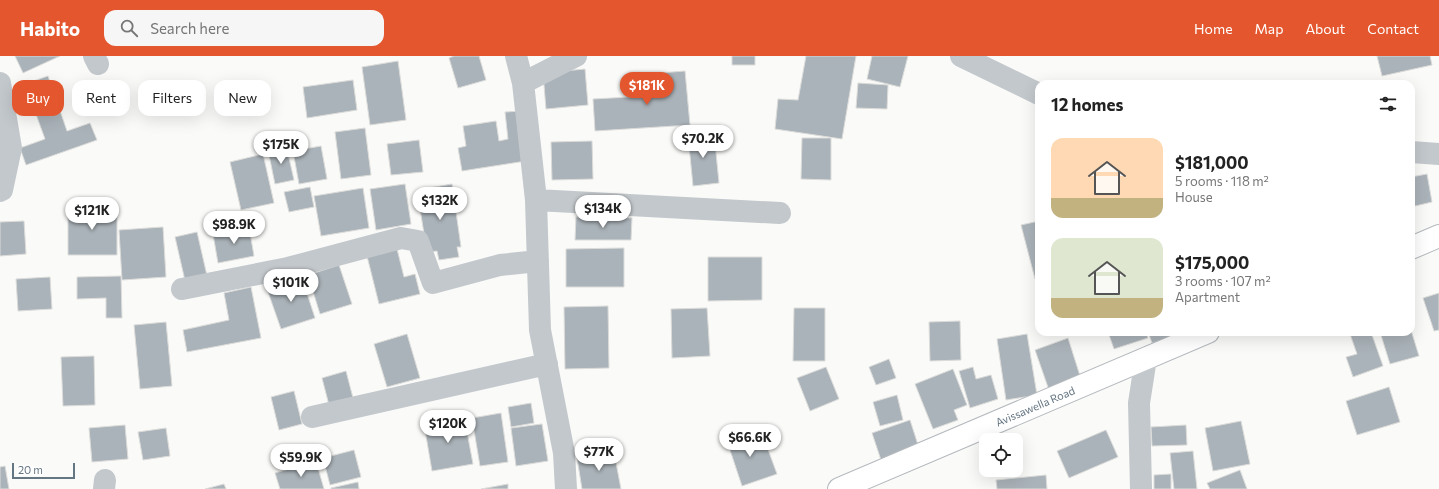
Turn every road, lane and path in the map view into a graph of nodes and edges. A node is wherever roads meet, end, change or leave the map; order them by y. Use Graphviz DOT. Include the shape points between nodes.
graph roads {
  1 [pos="516,56"];
  2 [pos="576,56"];
  3 [pos="961,56"];
  4 [pos="0,83"];
  5 [pos="523,83"];
  6 [pos="1035,92"];
  7 [pos="1415,152"];
  8 [pos="1439,154"];
  9 [pos="0,191"];
  10 [pos="536,200"];
  11 [pos="780,213"];
  12 [pos="1439,236"];
  13 [pos="1415,246"];
  14 [pos="538,261"];
  15 [pos="182,289"];
  16 [pos="1198,336"];
  17 [pos="1146,358"];
  18 [pos="546,364"];
  19 [pos="312,417"];
  20 [pos="566,489"];
  21 [pos="839,489"];
  22 [pos="1141,489"];
  1 -- 5 [label="street"];
  2 -- 5 [label="street"];
  3 -- 6 [label="street"];
  4 -- 9 [label="street" via="11,148"];
  5 -- 10 [label="street"];
  7 -- 8 [label="street"];
  10 -- 11 [label="street"];
  10 -- 14 [label="street"];
  12 -- 13 [label="main road"];
  14 -- 15 [label="street" via="500,265 433,283 418,241 401,238 288,268"];
  14 -- 18 [label="street" via="540,330"];
  16 -- 17 [label="main road, Avissawella Road"];
  17 -- 21 [label="main road, Avissawella Road"];
  17 -- 22 [label="street" via="1139,403"];
  18 -- 19 [label="street"];
  18 -- 20 [label="street" via="564,453"];
}
